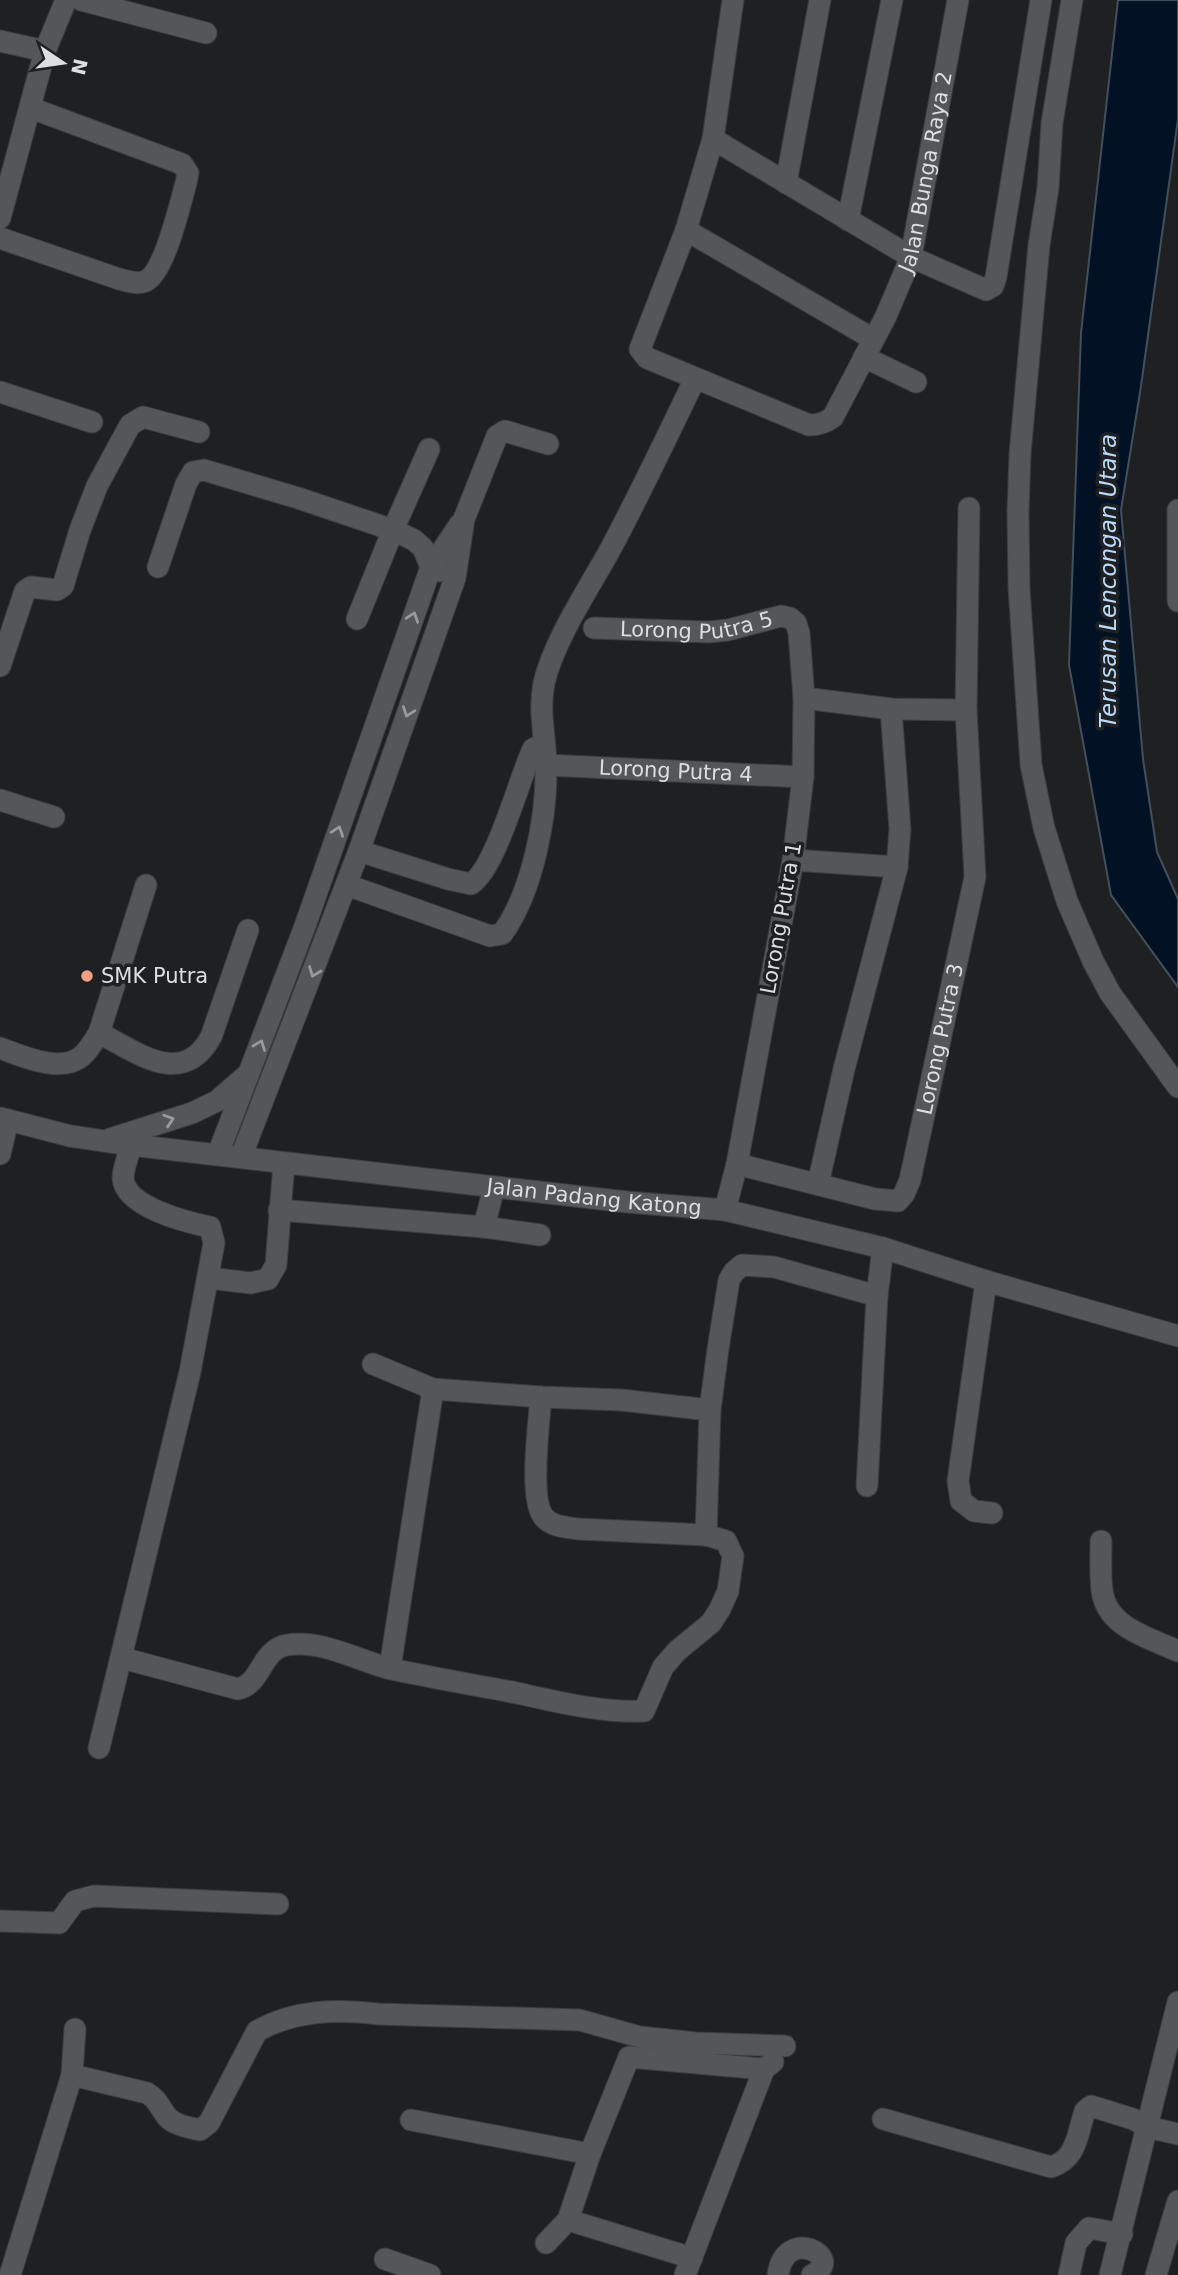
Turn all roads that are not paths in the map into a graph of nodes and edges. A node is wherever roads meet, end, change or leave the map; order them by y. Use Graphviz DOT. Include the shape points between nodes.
graph roads {
  1 [pos="66,0"];
  2 [pos="81,0"];
  3 [pos="733,0"];
  4 [pos="820,0"];
  5 [pos="892,0"];
  6 [pos="958,0"];
  7 [pos="1041,0"];
  8 [pos="1072,0"];
  9 [pos="206,33"];
  10 [pos="0,41"];
  11 [pos="45,51"];
  12 [pos="31,108"];
  13 [pos="713,139"];
  14 [pos="786,183"];
  15 [pos="0,218"];
  16 [pos="848,220"];
  17 [pos="686,230"];
  18 [pos="0,238"];
  19 [pos="911,257"];
  20 [pos="869,348"];
  21 [pos="695,379"];
  22 [pos="916,382"];
  23 [pos="0,392"];
  24 [pos="92,422"];
  25 [pos="199,432"];
  26 [pos="548,444"];
  27 [pos="429,449"];
  28 [pos="969,508"];
  29 [pos="1178,510"];
  30 [pos="464,519"];
  31 [pos="393,530"];
  32 [pos="158,567"];
  33 [pos="431,567"];
  34 [pos="455,579"];
  35 [pos="1178,601"];
  36 [pos="357,619"];
  37 [pos="796,624"];
  38 [pos="594,628"];
  39 [pos="0,666"];
  40 [pos="804,698"];
  41 [pos="891,709"];
  42 [pos="966,710"];
  43 [pos="545,755"];
  44 [pos="803,777"];
  45 [pos="0,800"];
  46 [pos="54,817"];
  47 [pos="359,851"];
  48 [pos="793,860"];
  49 [pos="897,867"];
  50 [pos="146,885"];
  51 [pos="346,885"];
  52 [pos="305,926"];
  53 [pos="248,930"];
  54 [pos="329,933"];
  55 [pos="99,1033"];
  56 [pos="0,1048"];
  57 [pos="250,1072"];
  58 [pos="1178,1087"];
  59 [pos="4,1119"];
  60 [pos="104,1141"];
  61 [pos="131,1146"];
  62 [pos="0,1154"];
  63 [pos="218,1154"];
  64 [pos="241,1157"];
  65 [pos="285,1163"];
  66 [pos="737,1164"];
  67 [pos="818,1184"];
  68 [pos="494,1187"];
  69 [pos="279,1210"];
  70 [pos="724,1210"];
  71 [pos="484,1227"];
  72 [pos="540,1234"];
  73 [pos="883,1248"];
  74 [pos="208,1278"];
  75 [pos="986,1281"];
  76 [pos="877,1296"];
  77 [pos="1178,1336"];
  78 [pos="373,1364"];
  79 [pos="433,1389"];
  80 [pos="541,1397"];
  81 [pos="710,1410"];
  82 [pos="867,1486"];
  83 [pos="992,1513"];
  84 [pos="706,1535"];
  85 [pos="1101,1541"];
  86 [pos="1178,1651"];
  87 [pos="122,1658"];
  88 [pos="390,1668"];
  89 [pos="99,1748"];
  90 [pos="278,1904"];
  91 [pos="0,1921"];
  92 [pos="1178,2002"];
  93 [pos="75,2029"];
  94 [pos="764,2069"];
  95 [pos="72,2075"];
  96 [pos="884,2119"];
  97 [pos="411,2120"];
  98 [pos="1147,2127"];
  99 [pos="1178,2134"];
  100 [pos="590,2154"];
  101 [pos="1178,2201"];
  102 [pos="568,2220"];
  103 [pos="1122,2234"];
  104 [pos="547,2243"];
  105 [pos="385,2259"];
  106 [pos="689,2266"];
  107 [pos="10,2275"];
  108 [pos="430,2275"];
  109 [pos="778,2275"];
  110 [pos="812,2275"];
  111 [pos="1069,2275"];
  112 [pos="1110,2275"];
  113 [pos="1156,2275"];
  1 -- 11 [label="street"];
  2 -- 9 [label="street"];
  3 -- 13 [label="street"];
  4 -- 14 [label="street"];
  5 -- 16 [label="street"];
  6 -- 19 [label="street, Jalan Bunga Raya 2"];
  7 -- 19 [label="street" via="993,286 986,290 975,287"];
  8 -- 58 [label="street" via="1052,123 1020,454 1018,588 1031,765 1044,828 1067,901 1093,961 1110,993"];
  10 -- 11 [label="street"];
  11 -- 12 [label="street"];
  12 -- 15 [label="street"];
  12 -- 18 [label="street" via="182,164 188,173 186,183 160,262 144,282 119,279"];
  13 -- 14 [label="street"];
  13 -- 17 [label="street"];
  14 -- 16 [label="street"];
  16 -- 19 [label="street"];
  17 -- 20 [label="street"];
  17 -- 21 [label="street, Jalan Bunga Raya 2" via="640,349 647,358"];
  19 -- 20 [label="street, Jalan Bunga Raya 2"];
  20 -- 21 [label="street, Jalan Bunga Raya 2" via="833,417 817,425"];
  20 -- 22 [label="street"];
  21 -- 43 [label="street" via="556,650 541,713"];
  23 -- 24 [label="street"];
  25 -- 39 [label="street" via="143,417 130,425 97,486 63,586 57,590 31,587 25,592"];
  26 -- 30 [label="street" via="500,432"];
  27 -- 31 [label="street"];
  28 -- 42 [label="street, Lorong Putra 3"];
  29 -- 35 [label="street"];
  30 -- 33 [label="street"];
  30 -- 34 [label="street"];
  31 -- 32 [label="street" via="204,470 193,472 186,484"];
  31 -- 33 [label="street" via="423,548"];
  31 -- 36 [label="street"];
  33 -- 34 [label="street"];
  52 -- 33 [label="street, one-way"];
  34 -- 47 [label="street, one-way"];
  37 -- 38 [label="street, Lorong Putra 5" via="780,616 708,632"];
  37 -- 40 [label="street, Lorong Putra 1"];
  40 -- 41 [label="street"];
  40 -- 44 [label="street, Lorong Putra 1"];
  41 -- 42 [label="street"];
  41 -- 49 [label="street" via="900,829"];
  42 -- 67 [label="street, Lorong Putra 3" via="975,877 910,1180 898,1201"];
  43 -- 44 [label="street, Lorong Putra 4"];
  43 -- 47 [label="street" via="533,749 484,872 471,884"];
  43 -- 51 [label="street" via="542,822 535,856 502,934 490,936"];
  44 -- 48 [label="street, Lorong Putra 1"];
  45 -- 46 [label="street"];
  47 -- 51 [label="street"];
  48 -- 49 [label="street"];
  48 -- 66 [label="street, Lorong Putra 1"];
  49 -- 67 [label="street"];
  50 -- 55 [label="street"];
  51 -- 54 [label="street"];
  52 -- 54 [label="street"];
  57 -- 52 [label="street, one-way"];
  53 -- 55 [label="street" via="211,1037 194,1059 162,1065"];
  54 -- 64 [label="street, one-way"];
  55 -- 56 [label="street" via="75,1061 44,1061"];
  60 -- 57 [label="street, one-way" via="217,1101"];
  57 -- 63 [label="street"];
  59 -- 60 [label="street, Jalan Padang Katong"];
  59 -- 62 [label="street"];
  60 -- 61 [label="street, Jalan Padang Katong"];
  61 -- 63 [label="street, Jalan Padang Katong"];
  61 -- 74 [label="street" via="123,1178 132,1197 150,1208 210,1227 214,1242"];
  63 -- 64 [label="street, Jalan Padang Katong"];
  64 -- 65 [label="street, Jalan Padang Katong"];
  65 -- 68 [label="street, Jalan Padang Katong"];
  65 -- 69 [label="street"];
  66 -- 67 [label="street, Lorong Putra 3"];
  66 -- 70 [label="street, Lorong Putra 1"];
  68 -- 70 [label="street, Jalan Padang Katong"];
  68 -- 71 [label="street"];
  69 -- 71 [label="street"];
  69 -- 74 [label="street" via="276,1265 268,1279 251,1283"];
  70 -- 73 [label="street, Jalan Padang Katong"];
  71 -- 72 [label="street"];
  73 -- 75 [label="street, Jalan Padang Katong"];
  73 -- 76 [label="street"];
  74 -- 87 [label="street"];
  75 -- 77 [label="street, Jalan Padang Katong"];
  75 -- 83 [label="street" via="958,1481 961,1501 974,1511"];
  76 -- 81 [label="street" via="774,1267 742,1265 729,1280"];
  76 -- 82 [label="street"];
  78 -- 79 [label="street"];
  79 -- 80 [label="street"];
  79 -- 88 [label="street"];
  80 -- 81 [label="street"];
  80 -- 84 [label="street" via="537,1495 544,1517 558,1526 578,1529"];
  81 -- 84 [label="street"];
  84 -- 88 [label="street" via="726,1541 733,1556 728,1591 711,1623 663,1667 644,1711 570,1704"];
  85 -- 86 [label="street" via="1102,1592 1109,1611 1123,1625"];
  87 -- 88 [label="street" via="238,1689 252,1682 270,1654 286,1646 312,1646"];
  87 -- 89 [label="street"];
  90 -- 91 [label="street" via="94,1896 75,1901 59,1923"];
  92 -- 98 [label="street"];
  93 -- 95 [label="street"];
  94 -- 95 [label="street" via="785,2046 640,2038 580,2020 346,2011 310,2012 257,2031 209,2123 200,2130 171,2121 158,2099 147,2093"];
  94 -- 100 [label="street" via="629,2057"];
  94 -- 106 [label="street"];
  95 -- 107 [label="street"];
  96 -- 98 [label="street" via="1051,2167 1071,2155 1085,2111 1091,2106"];
  97 -- 100 [label="street"];
  98 -- 99 [label="street"];
  98 -- 103 [label="street"];
  100 -- 102 [label="street"];
  101 -- 113 [label="street"];
  102 -- 104 [label="street"];
  102 -- 106 [label="street"];
  103 -- 111 [label="street" via="1089,2228 1076,2243"];
  103 -- 112 [label="street"];
  105 -- 108 [label="street"];
  109 -- 110 [label="street" via="789,2254 810,2247 822,2260"];
}
